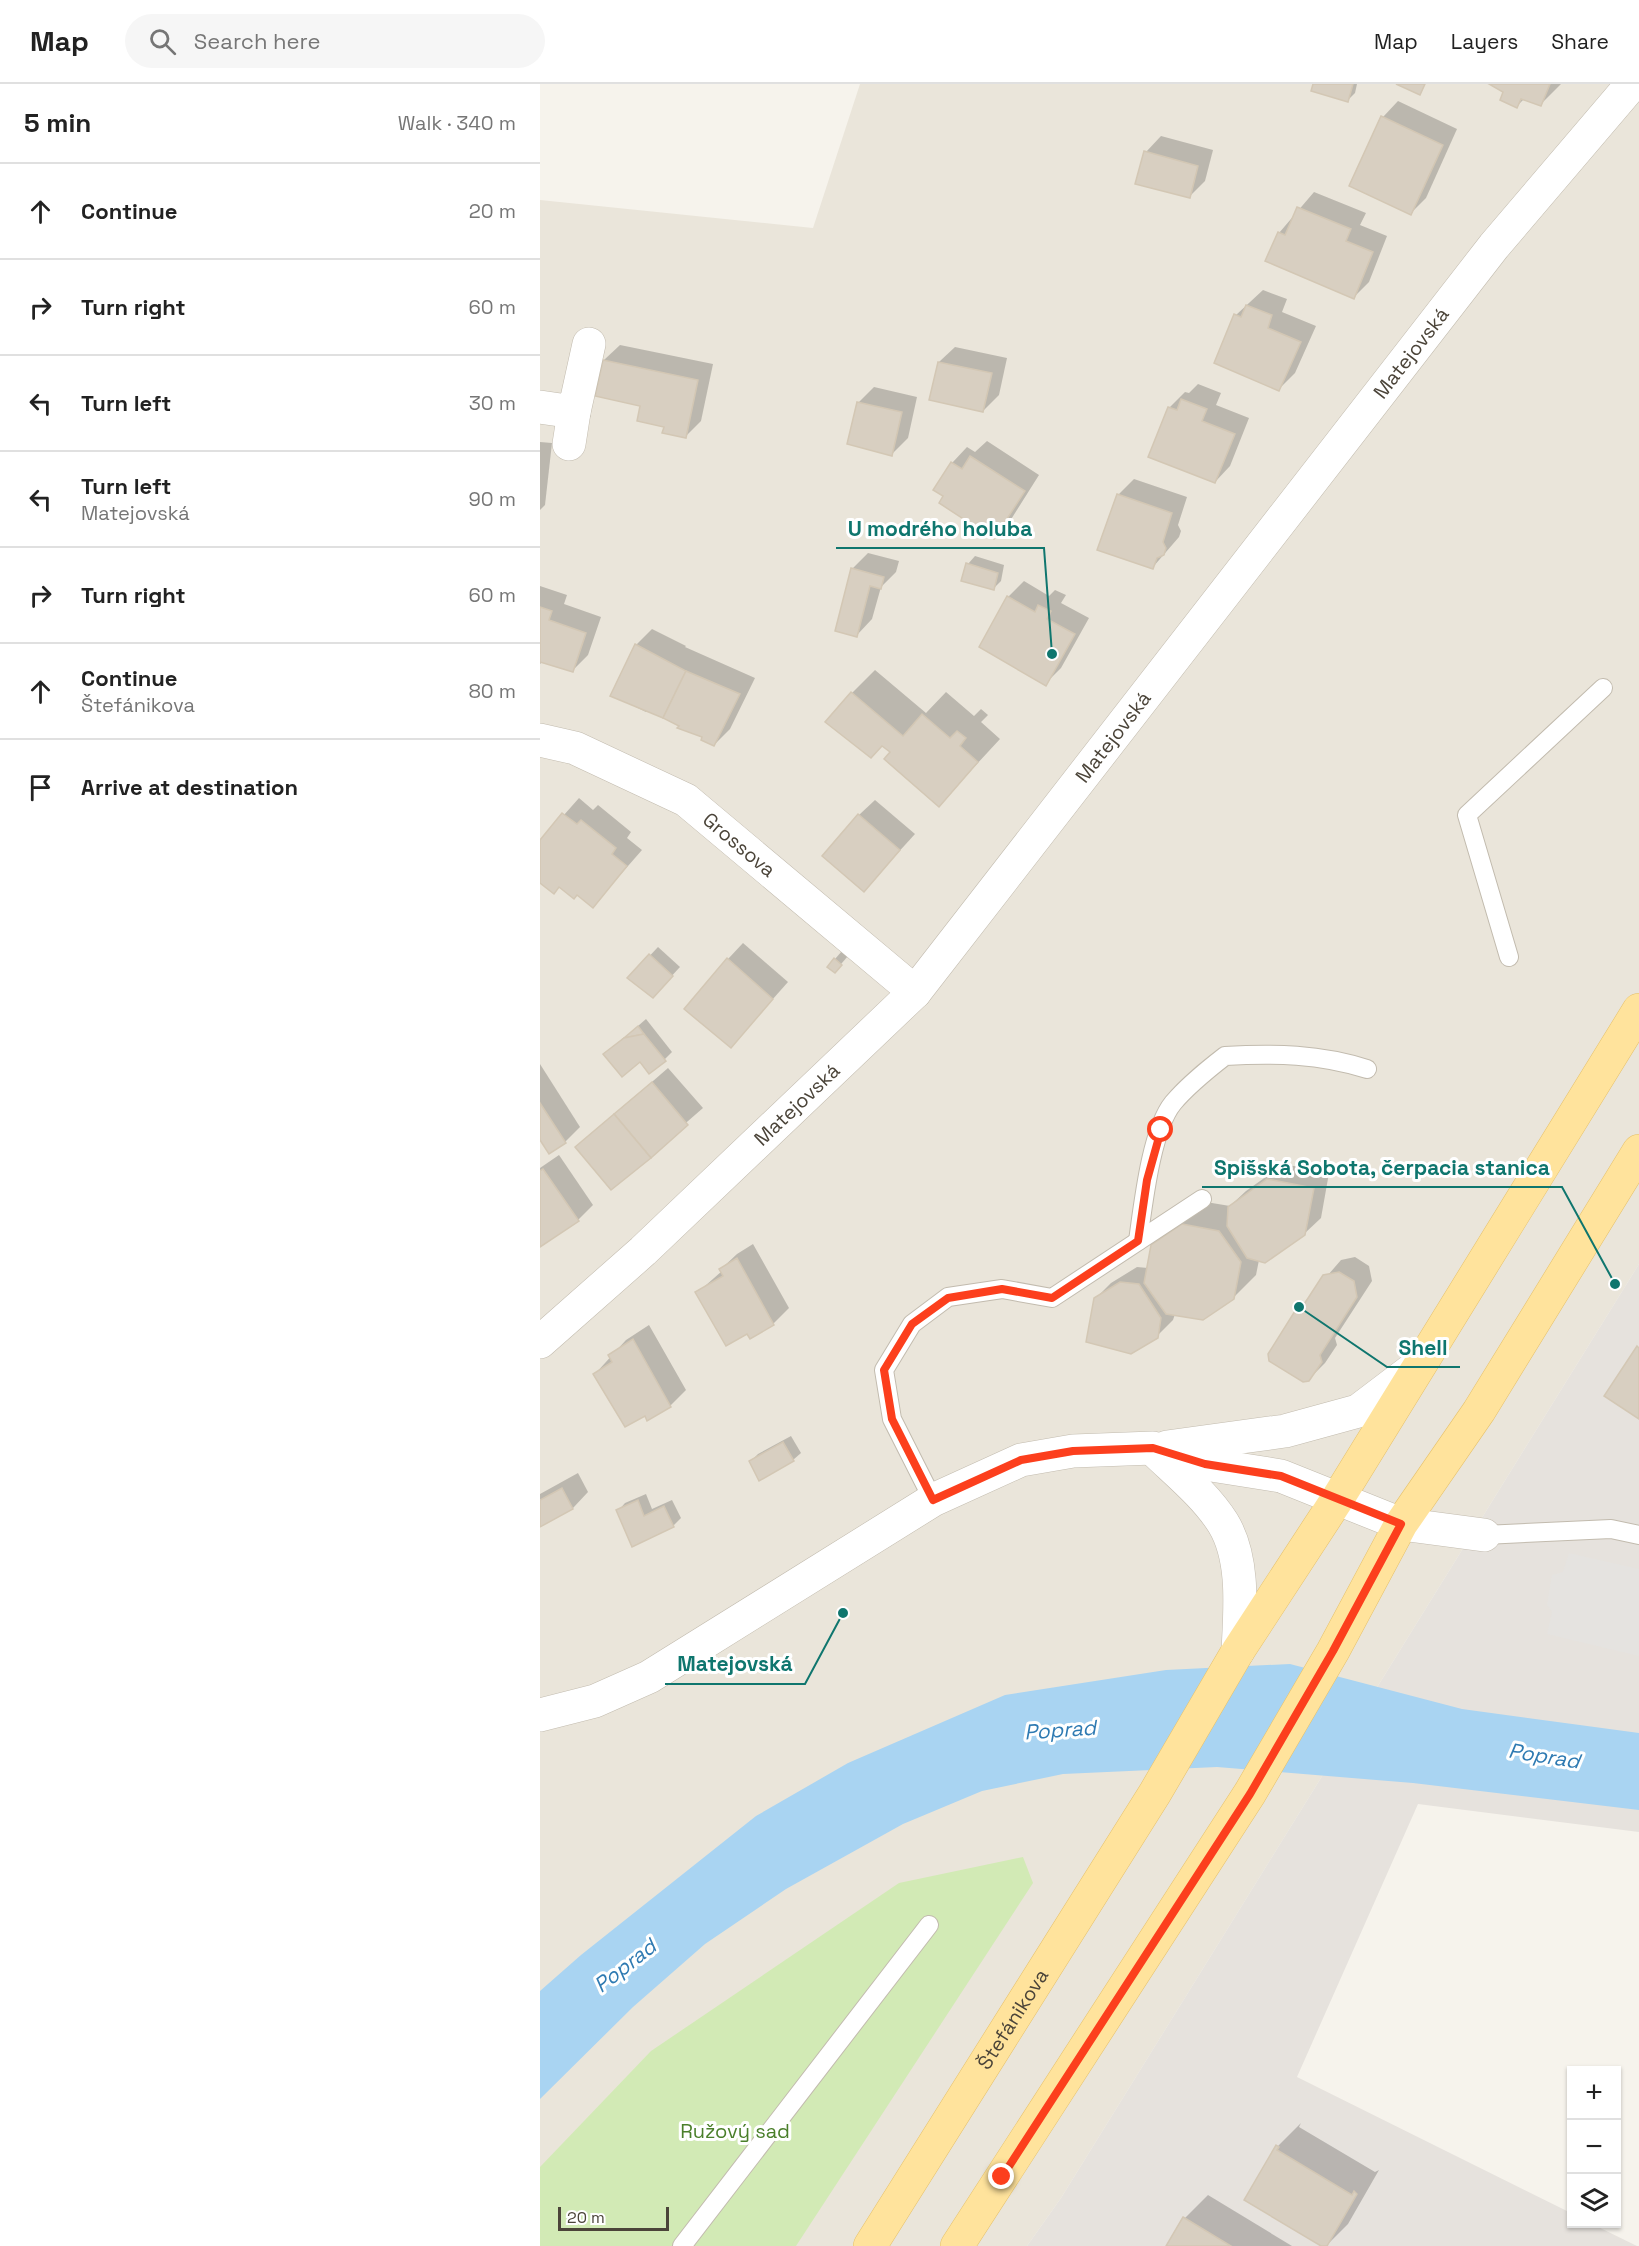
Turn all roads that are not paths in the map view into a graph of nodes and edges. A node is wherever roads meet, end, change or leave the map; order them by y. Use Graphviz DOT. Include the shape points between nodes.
graph roads {
  1 [pos="1632,84"];
  2 [pos="589,344"];
  3 [pos="540,407"];
  4 [pos="574,412"];
  5 [pos="569,444"];
  6 [pos="1603,688"];
  7 [pos="540,740"];
  8 [pos="1509,957"];
  9 [pos="915,992"];
  10 [pos="1639,1010"];
  11 [pos="1367,1069"];
  12 [pos="1639,1151"];
  13 [pos="1202,1199"];
  14 [pos="1138,1241"];
  15 [pos="540,1342"];
  16 [pos="1420,1364"];
  17 [pos="1153,1448"];
  18 [pos="1338,1498"];
  19 [pos="933,1500"];
  20 [pos="1401,1524"];
  21 [pos="1484,1535"];
  22 [pos="1639,1535"];
  23 [pos="1238,1651"];
  24 [pos="540,1716"];
  25 [pos="929,1925"];
  26 [pos="682,2246"];
  27 [pos="870,2246"];
  28 [pos="957,2246"];
  1 -- 9 [label="street, Matejovská" via="1494,246"];
  2 -- 4 [label="street"];
  3 -- 4 [label="street"];
  4 -- 5 [label="street"];
  6 -- 8 [label="lane" via="1467,815"];
  7 -- 9 [label="street, Grossova" via="575,748 686,800"];
  9 -- 15 [label="street, Matejovská" via="643,1251"];
  10 -- 16 [label="main road, Štefánikova"];
  11 -- 14 [label="lane" via="1335,1059 1292,1055 1225,1056 1172,1104 1147,1180"];
  12 -- 20 [label="main road" via="1479,1411"];
  13 -- 14 [label="lane"];
  14 -- 19 [label="lane" via="1052,1298 1002,1289 948,1298 912,1324 884,1370 892,1419"];
  16 -- 17 [label="street" via="1358,1411 1320,1423"];
  16 -- 18 [label="main road, Štefánikova"];
  17 -- 18 [label="street" via="1205,1464 1281,1476"];
  17 -- 19 [label="street" via="1073,1451 1021,1460"];
  17 -- 23 [label="street" via="1224,1524 1236,1558"];
  18 -- 20 [label="street"];
  18 -- 23 [label="main road, Štefánikova"];
  19 -- 24 [label="street" via="649,1677 595,1701"];
  20 -- 21 [label="street"];
  20 -- 28 [label="main road" via="1250,1794"];
  21 -- 22 [label="lane" via="1611,1529"];
  23 -- 27 [label="main road, Štefánikova" via="1155,1793"];
  25 -- 26 [label="lane"];
}
